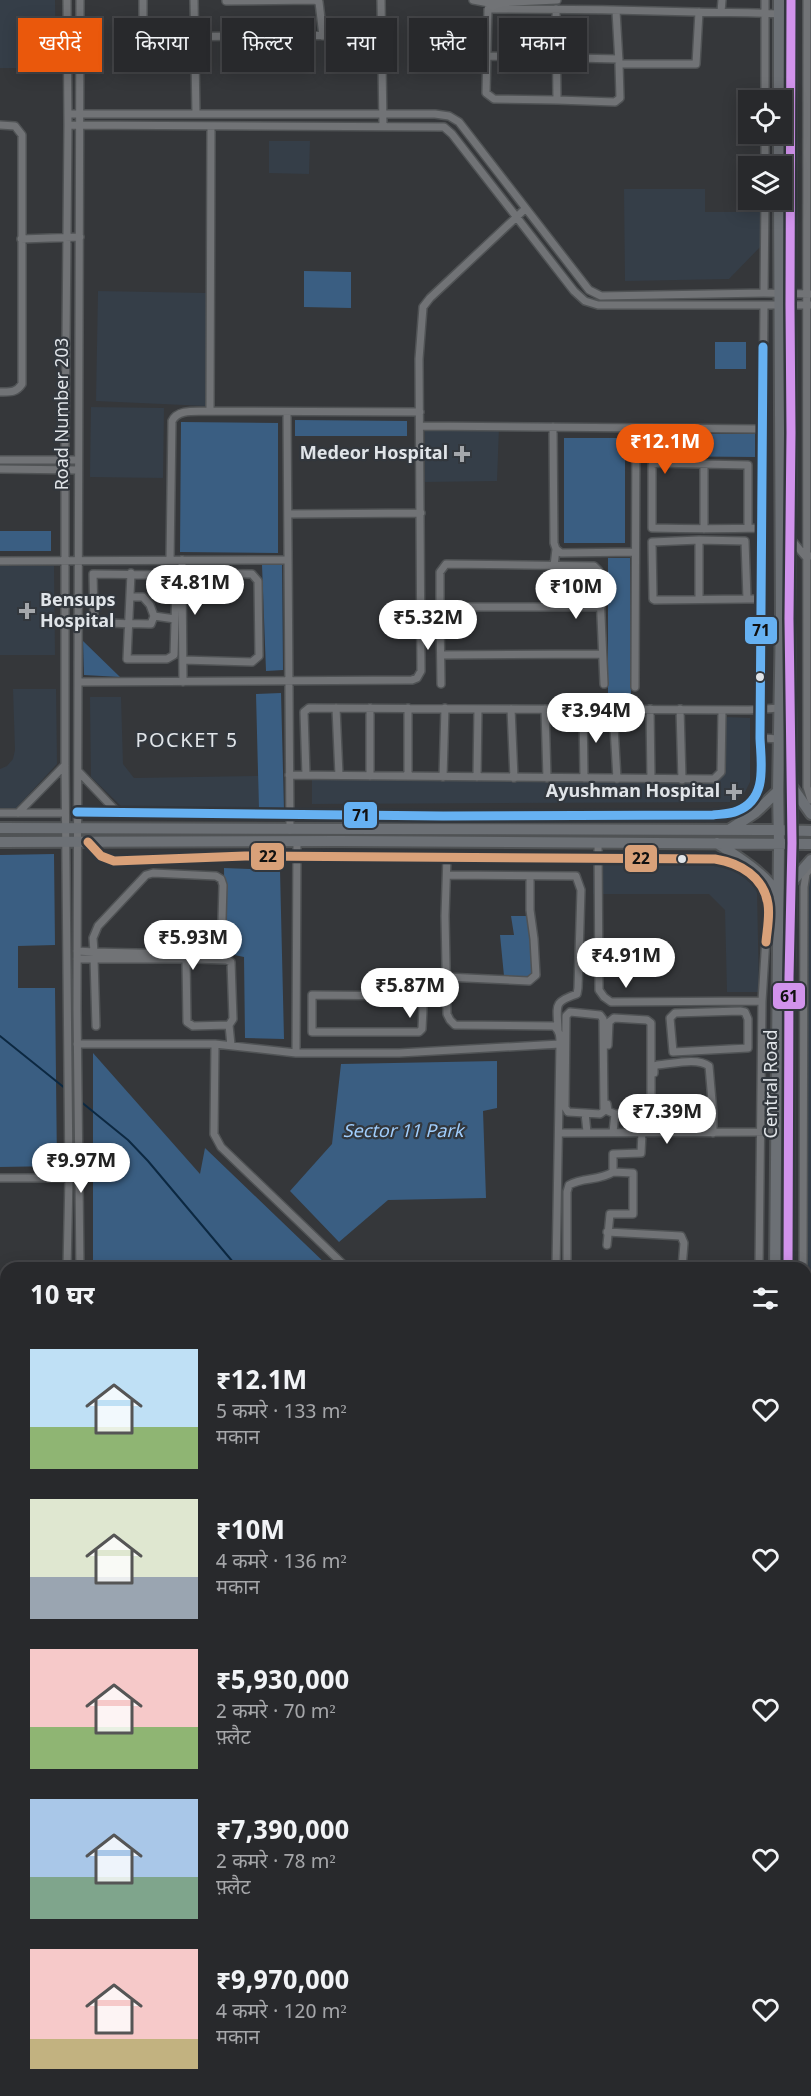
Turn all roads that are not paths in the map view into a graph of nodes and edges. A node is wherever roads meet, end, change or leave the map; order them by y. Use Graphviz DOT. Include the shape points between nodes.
graph roads {
  1 [pos="67,0"];
  2 [pos="80,0"];
  3 [pos="143,0"];
  4 [pos="194,0"];
  5 [pos="381,0"];
  6 [pos="473,0"];
  7 [pos="557,0"];
  8 [pos="645,0"];
  9 [pos="722,0"];
  10 [pos="765,0"];
  11 [pos="779,0"];
  12 [pos="791,0"];
  13 [pos="807,0"];
  14 [pos="226,1"];
  15 [pos="489,6"];
  16 [pos="556,9"];
  17 [pos="616,10"];
  18 [pos="645,10"];
  19 [pos="699,12"];
  20 [pos="721,12"];
  21 [pos="765,13"];
  22 [pos="779,14"];
  23 [pos="143,18"];
  24 [pos="194,18"];
  25 [pos="381,18"];
  26 [pos="556,18"];
  27 [pos="323,36"];
  28 [pos="326,36"];
  29 [pos="210,38"];
  30 [pos="488,56"];
  31 [pos="499,56"];
  32 [pos="587,59"];
  33 [pos="619,61"];
  34 [pos="194,72"];
  35 [pos="381,72"];
  36 [pos="557,72"];
  37 [pos="765,90"];
  38 [pos="779,90"];
  39 [pos="557,100"];
  40 [pos="68,114"];
  41 [pos="81,114"];
  42 [pos="195,114"];
  43 [pos="382,114"];
  44 [pos="809,122"];
  45 [pos="0,125"];
  46 [pos="68,125"];
  47 [pos="81,125"];
  48 [pos="211,126"];
  49 [pos="382,126"];
  50 [pos="525,209"];
  51 [pos="765,210"];
  52 [pos="780,210"];
  53 [pos="516,217"];
  54 [pos="67,237"];
  55 [pos="80,237"];
  56 [pos="21,239"];
  57 [pos="764,293"];
  58 [pos="785,293"];
  59 [pos="809,294"];
  60 [pos="764,305"];
  61 [pos="784,305"];
  62 [pos="809,305"];
  63 [pos="0,392"];
  64 [pos="210,411"];
  65 [pos="287,412"];
  66 [pos="420,412"];
  67 [pos="420,426"];
  68 [pos="553,427"];
  69 [pos="636,428"];
  70 [pos="762,429"];
  71 [pos="808,459"];
  72 [pos="0,460"];
  73 [pos="65,460"];
  74 [pos="78,460"];
  75 [pos="704,464"];
  76 [pos="0,469"];
  77 [pos="65,470"];
  78 [pos="78,470"];
  79 [pos="808,478"];
  80 [pos="421,513"];
  81 [pos="289,514"];
  82 [pos="636,528"];
  83 [pos="652,528"];
  84 [pos="748,528"];
  85 [pos="762,528"];
  86 [pos="704,529"];
  87 [pos="790,538"];
  88 [pos="699,540"];
  89 [pos="652,542"];
  90 [pos="636,543"];
  91 [pos="556,549"];
  92 [pos="636,552"];
  93 [pos="808,556"];
  94 [pos="65,560"];
  95 [pos="78,560"];
  96 [pos="170,560"];
  97 [pos="182,560"];
  98 [pos="287,560"];
  99 [pos="0,561"];
  100 [pos="554,566"];
  101 [pos="131,573"];
  102 [pos="182,573"];
  103 [pos="78,574"];
  104 [pos="93,574"];
  105 [pos="130,597"];
  106 [pos="699,599"];
  107 [pos="747,599"];
  108 [pos="761,599"];
  109 [pos="440,607"];
  110 [pos="600,607"];
  111 [pos="154,616"];
  112 [pos="419,616"];
  113 [pos="440,617"];
  114 [pos="175,619"];
  115 [pos="129,623"];
  116 [pos="602,654"];
  117 [pos="441,655"];
  118 [pos="183,660"];
  119 [pos="288,681"];
  120 [pos="78,682"];
  121 [pos="183,682"];
  122 [pos="441,684"];
  123 [pos="604,684"];
  124 [pos="635,687"];
  125 [pos="809,692"];
  126 [pos="336,708"];
  127 [pos="370,708"];
  128 [pos="408,708"];
  129 [pos="445,708"];
  130 [pos="779,708"];
  131 [pos="478,709"];
  132 [pos="511,709"];
  133 [pos="545,709"];
  134 [pos="583,709"];
  135 [pos="613,709"];
  136 [pos="650,709"];
  137 [pos="680,710"];
  138 [pos="722,710"];
  139 [pos="760,710"];
  140 [pos="760,738"];
  141 [pos="779,739"];
  142 [pos="65,765"];
  143 [pos="78,771"];
  144 [pos="289,775"];
  145 [pos="306,775"];
  146 [pos="339,776"];
  147 [pos="370,776"];
  148 [pos="408,776"];
  149 [pos="443,777"];
  150 [pos="477,777"];
  151 [pos="514,778"];
  152 [pos="547,778"];
  153 [pos="584,778"];
  154 [pos="617,779"];
  155 [pos="651,779"];
  156 [pos="682,780"];
  157 [pos="790,784"];
  158 [pos="778,790"];
  159 [pos="811,800"];
  160 [pos="77,812"];
  161 [pos="0,813"];
  162 [pos="18,813"];
  163 [pos="65,813"];
  164 [pos="118,813"];
  165 [pos="290,814"];
  166 [pos="811,814"];
  167 [pos="0,828"];
  168 [pos="65,829"];
  169 [pos="78,829"];
  170 [pos="290,830"];
  171 [pos="729,830"];
  172 [pos="778,830"];
  173 [pos="792,830"];
  174 [pos="811,831"];
  175 [pos="297,841"];
  176 [pos="0,842"];
  177 [pos="66,842"];
  178 [pos="83,842"];
  179 [pos="597,842"];
  180 [pos="717,843"];
  181 [pos="779,843"];
  182 [pos="792,843"];
  183 [pos="811,844"];
  184 [pos="297,856"];
  185 [pos="447,856"];
  186 [pos="598,859"];
  187 [pos="811,860"];
  188 [pos="811,867"];
  189 [pos="447,875"];
  190 [pos="530,876"];
  191 [pos="791,883"];
  192 [pos="778,894"];
  193 [pos="77,955"];
  194 [pos="94,955"];
  195 [pos="186,958"];
  196 [pos="445,977"];
  197 [pos="762,1001"];
  198 [pos="229,1025"];
  199 [pos="96,1026"];
  200 [pos="558,1029"];
  201 [pos="296,1030"];
  202 [pos="312,1032"];
  203 [pos="77,1044"];
  204 [pos="215,1044"];
  205 [pos="560,1044"];
  206 [pos="231,1046"];
  207 [pos="748,1048"];
  208 [pos="762,1048"];
  209 [pos="296,1053"];
  210 [pos="802,1099"];
  211 [pos="811,1099"];
  212 [pos="585,1113"];
  213 [pos="713,1113"];
  214 [pos="615,1114"];
  215 [pos="650,1114"];
  216 [pos="559,1132"];
  217 [pos="587,1132"];
  218 [pos="613,1132"];
  219 [pos="645,1132"];
  220 [pos="713,1132"];
  221 [pos="761,1132"];
  222 [pos="776,1132"];
  223 [pos="613,1172"];
  224 [pos="0,1178"];
  225 [pos="69,1178"];
  226 [pos="80,1178"];
  227 [pos="607,1232"];
  228 [pos="607,1245"];
  229 [pos="803,1251"];
  230 [pos="811,1251"];
  231 [pos="67,1262"];
  232 [pos="80,1262"];
  233 [pos="341,1262"];
  234 [pos="556,1262"];
  235 [pos="567,1262"];
  236 [pos="682,1262"];
  237 [pos="759,1262"];
  238 [pos="775,1262"];
  239 [pos="788,1262"];
  240 [pos="803,1262"];
  1 -- 40 [label="street, Road Number 203"];
  2 -- 41 [label="street, Road Number 203"];
  3 -- 23 [label="street"];
  4 -- 24 [label="street"];
  5 -- 25 [label="street"];
  6 -- 15 [label="street"];
  7 -- 15 [label="street"];
  8 -- 18 [label="street"];
  9 -- 20 [label="street"];
  10 -- 21 [label="street"];
  11 -- 22 [label="main road"];
  12 -- 58 [label="main road, Central Road"];
  13 -- 44 [label="street"];
  14 -- 27 [label="street" via="315,0 321,7"];
  15 -- 16 [label="street"];
  15 -- 30 [label="street"];
  16 -- 17 [label="street"];
  16 -- 26 [label="street"];
  17 -- 18 [label="street"];
  17 -- 33 [label="street"];
  18 -- 19 [label="street"];
  19 -- 20 [label="street"];
  19 -- 33 [label="street" via="696,64"];
  20 -- 21 [label="street"];
  21 -- 22 [label="street"];
  21 -- 37 [label="street"];
  22 -- 38 [label="main road"];
  27 -- 28 [label="street"];
  27 -- 29 [label="street"];
  30 -- 31 [label="street"];
  30 -- 39 [label="street" via="486,93 490,97"];
  32 -- 33 [label="street"];
  33 -- 39 [label="street" via="618,101"];
  34 -- 42 [label="street"];
  35 -- 43 [label="street"];
  36 -- 39 [label="street"];
  40 -- 41 [label="street"];
  40 -- 46 [label="street, Road Number 203"];
  41 -- 42 [label="street"];
  41 -- 47 [label="street, Road Number 203"];
  42 -- 43 [label="street"];
  43 -- 49 [label="street"];
  43 -- 50 [label="street" via="435,114 459,122"];
  44 -- 59 [label="street"];
  45 -- 56 [label="street" via="15,126 22,135"];
  46 -- 47 [label="street"];
  46 -- 54 [label="street, Road Number 203"];
  47 -- 48 [label="street"];
  47 -- 55 [label="street, Road Number 203"];
  48 -- 49 [label="street"];
  48 -- 64 [label="street"];
  49 -- 53 [label="street" via="444,127"];
  50 -- 53 [label="street"];
  50 -- 57 [label="street" via="580,281 601,296"];
  51 -- 57 [label="street"];
  52 -- 58 [label="main road, Central Road"];
  53 -- 60 [label="street" via="585,301 598,305"];
  53 -- 66 [label="street" via="423,308"];
  54 -- 55 [label="street"];
  54 -- 56 [label="street"];
  54 -- 73 [label="street, Road Number 203"];
  55 -- 74 [label="street, Road Number 203"];
  56 -- 63 [label="street" via="22,384 13,392"];
  57 -- 58 [label="street"];
  58 -- 59 [label="street"];
  58 -- 61 [label="main road, Central Road"];
  59 -- 62 [label="street"];
  60 -- 61 [label="street"];
  60 -- 70 [label="street"];
  61 -- 62 [label="street"];
  61 -- 87 [label="main road, Central Road" via="791,433"];
  61 -- 130 [label="main road, Central Road"];
  62 -- 71 [label="street"];
  64 -- 65 [label="street"];
  64 -- 96 [label="street" via="179,413 172,421"];
  65 -- 66 [label="street"];
  65 -- 81 [label="street"];
  66 -- 67 [label="street"];
  67 -- 68 [label="street"];
  67 -- 80 [label="street"];
  68 -- 69 [label="street"];
  68 -- 91 [label="street"];
  69 -- 70 [label="street"];
  69 -- 82 [label="street"];
  70 -- 85 [label="street"];
  71 -- 79 [label="street"];
  72 -- 73 [label="street"];
  73 -- 74 [label="street"];
  73 -- 77 [label="street, Road Number 203"];
  74 -- 78 [label="street, Road Number 203"];
  75 -- 83 [label="street" via="652,465"];
  75 -- 84 [label="street" via="748,465"];
  75 -- 86 [label="street"];
  76 -- 77 [label="street"];
  77 -- 78 [label="street"];
  77 -- 94 [label="street, Road Number 203"];
  78 -- 95 [label="street, Road Number 203"];
  79 -- 93 [label="street"];
  80 -- 81 [label="street"];
  80 -- 112 [label="street"];
  81 -- 98 [label="street"];
  82 -- 83 [label="street"];
  82 -- 90 [label="street"];
  83 -- 86 [label="street"];
  84 -- 85 [label="street"];
  84 -- 86 [label="street"];
  85 -- 108 [label="street"];
  87 -- 93 [label="street"];
  87 -- 157 [label="main road, Central Road"];
  88 -- 89 [label="street"];
  88 -- 106 [label="street"];
  88 -- 107 [label="street" via="745,541"];
  89 -- 90 [label="street"];
  89 -- 106 [label="street" via="653,599"];
  90 -- 92 [label="street"];
  91 -- 92 [label="street" via="561,553"];
  91 -- 100 [label="street"];
  92 -- 124 [label="street"];
  93 -- 125 [label="street"];
  94 -- 95 [label="street"];
  94 -- 99 [label="street"];
  94 -- 142 [label="street, Road Number 203"];
  95 -- 96 [label="street"];
  95 -- 103 [label="street, Road Number 203"];
  96 -- 97 [label="street"];
  97 -- 98 [label="street"];
  97 -- 102 [label="street"];
  98 -- 119 [label="street"];
  100 -- 109 [label="street" via="447,564 440,572"];
  100 -- 110 [label="street" via="597,568"];
  101 -- 104 [label="street"];
  101 -- 105 [label="street"];
  101 -- 114 [label="street" via="160,574 170,579 176,589"];
  102 -- 118 [label="street"];
  102 -- 118 [label="street" via="252,574 258,581 259,656 252,662"];
  103 -- 104 [label="street"];
  103 -- 120 [label="street, Road Number 203"];
  104 -- 115 [label="street" via="94,618 100,622"];
  105 -- 111 [label="street" via="143,597"];
  105 -- 115 [label="street"];
  106 -- 107 [label="street"];
  107 -- 108 [label="street"];
  108 -- 139 [label="street"];
  109 -- 110 [label="street"];
  109 -- 113 [label="street"];
  110 -- 116 [label="street"];
  111 -- 114 [label="street"];
  111 -- 115 [label="street" via="151,624"];
  112 -- 113 [label="street"];
  112 -- 119 [label="street" via="417,678"];
  113 -- 117 [label="street"];
  114 -- 115 [label="street" via="175,652 167,659 127,659"];
  116 -- 117 [label="street"];
  116 -- 123 [label="street"];
  117 -- 122 [label="street"];
  118 -- 121 [label="street"];
  119 -- 121 [label="street"];
  119 -- 144 [label="street"];
  120 -- 121 [label="street"];
  120 -- 143 [label="street, Road Number 203"];
  125 -- 159 [label="street" via="807,787"];
  126 -- 127 [label="street"];
  126 -- 145 [label="street" via="309,708 304,712"];
  126 -- 146 [label="street"];
  127 -- 128 [label="street"];
  127 -- 147 [label="street"];
  128 -- 129 [label="street"];
  128 -- 148 [label="street"];
  129 -- 131 [label="street"];
  129 -- 149 [label="street"];
  130 -- 139 [label="street"];
  130 -- 141 [label="main road, Central Road"];
  131 -- 132 [label="street"];
  131 -- 150 [label="street"];
  132 -- 133 [label="street"];
  132 -- 151 [label="street"];
  133 -- 134 [label="street"];
  133 -- 152 [label="street"];
  134 -- 135 [label="street"];
  134 -- 153 [label="street"];
  135 -- 136 [label="street"];
  135 -- 154 [label="street"];
  136 -- 137 [label="street"];
  136 -- 155 [label="street"];
  137 -- 138 [label="street"];
  137 -- 156 [label="street"];
  138 -- 139 [label="street"];
  138 -- 156 [label="street" via="721,772 714,779"];
  139 -- 140 [label="street"];
  140 -- 141 [label="street"];
  140 -- 165 [label="street" via="760,789 738,811 713,815"];
  141 -- 158 [label="main road, Central Road"];
  142 -- 162 [label="street"];
  142 -- 163 [label="street, Road Number 203"];
  143 -- 160 [label="street, Road Number 203"];
  143 -- 164 [label="street"];
  144 -- 145 [label="street"];
  144 -- 165 [label="street"];
  145 -- 146 [label="street"];
  146 -- 147 [label="street"];
  147 -- 148 [label="street"];
  148 -- 149 [label="street"];
  149 -- 150 [label="street"];
  150 -- 151 [label="street"];
  151 -- 152 [label="street"];
  152 -- 153 [label="street"];
  153 -- 154 [label="street"];
  154 -- 155 [label="street"];
  155 -- 156 [label="street"];
  157 -- 166 [label="main road"];
  157 -- 173 [label="main road, Central Road"];
  158 -- 171 [label="main road" via="756,812"];
  158 -- 172 [label="main road, Central Road"];
  160 -- 164 [label="street"];
  160 -- 169 [label="street, Road Number 203"];
  161 -- 162 [label="street"];
  162 -- 163 [label="street"];
  163 -- 168 [label="street, Road Number 203"];
  164 -- 165 [label="street"];
  165 -- 170 [label="street"];
  167 -- 168 [label="main road"];
  168 -- 169 [label="main road"];
  168 -- 177 [label="street, Road Number 203"];
  169 -- 170 [label="main road"];
  169 -- 178 [label="street, Road Number 203"];
  170 -- 171 [label="main road"];
  171 -- 172 [label="main road"];
  172 -- 173 [label="main road"];
  172 -- 181 [label="main road, Central Road"];
  173 -- 174 [label="main road"];
  173 -- 182 [label="main road, Central Road"];
  175 -- 178 [label="main road"];
  175 -- 179 [label="main road"];
  175 -- 184 [label="street"];
  176 -- 177 [label="main road"];
  177 -- 178 [label="main road"];
  177 -- 225 [label="street, Road Number 203"];
  178 -- 184 [label="street" via="114,861"];
  178 -- 193 [label="street, Road Number 203"];
  179 -- 180 [label="main road"];
  179 -- 186 [label="street"];
  180 -- 181 [label="main road"];
  180 -- 192 [label="main road" via="758,871"];
  181 -- 182 [label="main road"];
  181 -- 192 [label="main road, Central Road"];
  182 -- 183 [label="main road"];
  182 -- 191 [label="main road, Central Road"];
  184 -- 185 [label="street"];
  184 -- 201 [label="street"];
  185 -- 186 [label="street"];
  185 -- 189 [label="street"];
  186 -- 197 [label="street" via="715,859 745,869 762,887 768,906"];
  186 -- 197 [label="street" via="599,990 604,997 611,1002"];
  187 -- 191 [label="main road"];
  188 -- 210 [label="street" via="804,886"];
  189 -- 190 [label="street"];
  189 -- 196 [label="street"];
  190 -- 196 [label="street" via="536,960 533,979"];
  190 -- 200 [label="street" via="576,876 581,890 578,988 577,994 563,998 557,1006"];
  191 -- 239 [label="main road, Central Road"];
  192 -- 222 [label="main road, Central Road"];
  193 -- 194 [label="street"];
  193 -- 203 [label="street, Road Number 203"];
  194 -- 194 [label="street" via="93,938 98,926 146,875 221,879 221,954"];
  194 -- 195 [label="street"];
  194 -- 199 [label="street"];
  195 -- 198 [label="street" via="187,1022 194,1026"];
  195 -- 198 [label="street" via="231,962 233,1019"];
  196 -- 200 [label="street" via="447,1014 455,1024"];
  197 -- 208 [label="street"];
  198 -- 206 [label="street"];
  200 -- 205 [label="street"];
  201 -- 202 [label="street"];
  201 -- 209 [label="street"];
  202 -- 202 [label="street" via="313,994 420,997 423,1008 419,1032"];
  203 -- 204 [label="street"];
  203 -- 226 [label="street, Road Number 203"];
  204 -- 206 [label="street"];
  204 -- 233 [label="street" via="214,1134 221,1148"];
  205 -- 209 [label="street" via="399,1053"];
  205 -- 216 [label="street"];
  206 -- 209 [label="street"];
  207 -- 207 [label="street" via="745,1012 671,1015 673,1052"];
  207 -- 208 [label="street"];
  208 -- 221 [label="street"];
  210 -- 211 [label="street"];
  210 -- 229 [label="street"];
  212 -- 212 [label="street" via="568,1112 565,1107 566,1016 570,1012 603,1018 604,1111"];
  212 -- 217 [label="street"];
  213 -- 213 [label="street" via="709,1066 694,1062 654,1066 658,1113"];
  213 -- 220 [label="street"];
  214 -- 215 [label="street"];
  214 -- 215 [label="street" via="607,1109 609,1022 614,1018 651,1023"];
  214 -- 218 [label="street"];
  215 -- 219 [label="street"];
  216 -- 217 [label="street"];
  216 -- 234 [label="street"];
  217 -- 218 [label="street"];
  218 -- 219 [label="street"];
  219 -- 220 [label="street"];
  219 -- 223 [label="street" via="641,1153 613,1154"];
  220 -- 221 [label="street"];
  221 -- 222 [label="street"];
  221 -- 237 [label="street"];
  222 -- 238 [label="main road, Central Road"];
  223 -- 227 [label="street" via="633,1173 633,1214 610,1214"];
  223 -- 235 [label="street" via="569,1185"];
  224 -- 225 [label="street"];
  225 -- 226 [label="street"];
  225 -- 231 [label="street, Road Number 203"];
  226 -- 232 [label="street, Road Number 203"];
  227 -- 228 [label="street"];
  227 -- 236 [label="street" via="681,1236"];
  229 -- 230 [label="street"];
  229 -- 240 [label="street"];
}
